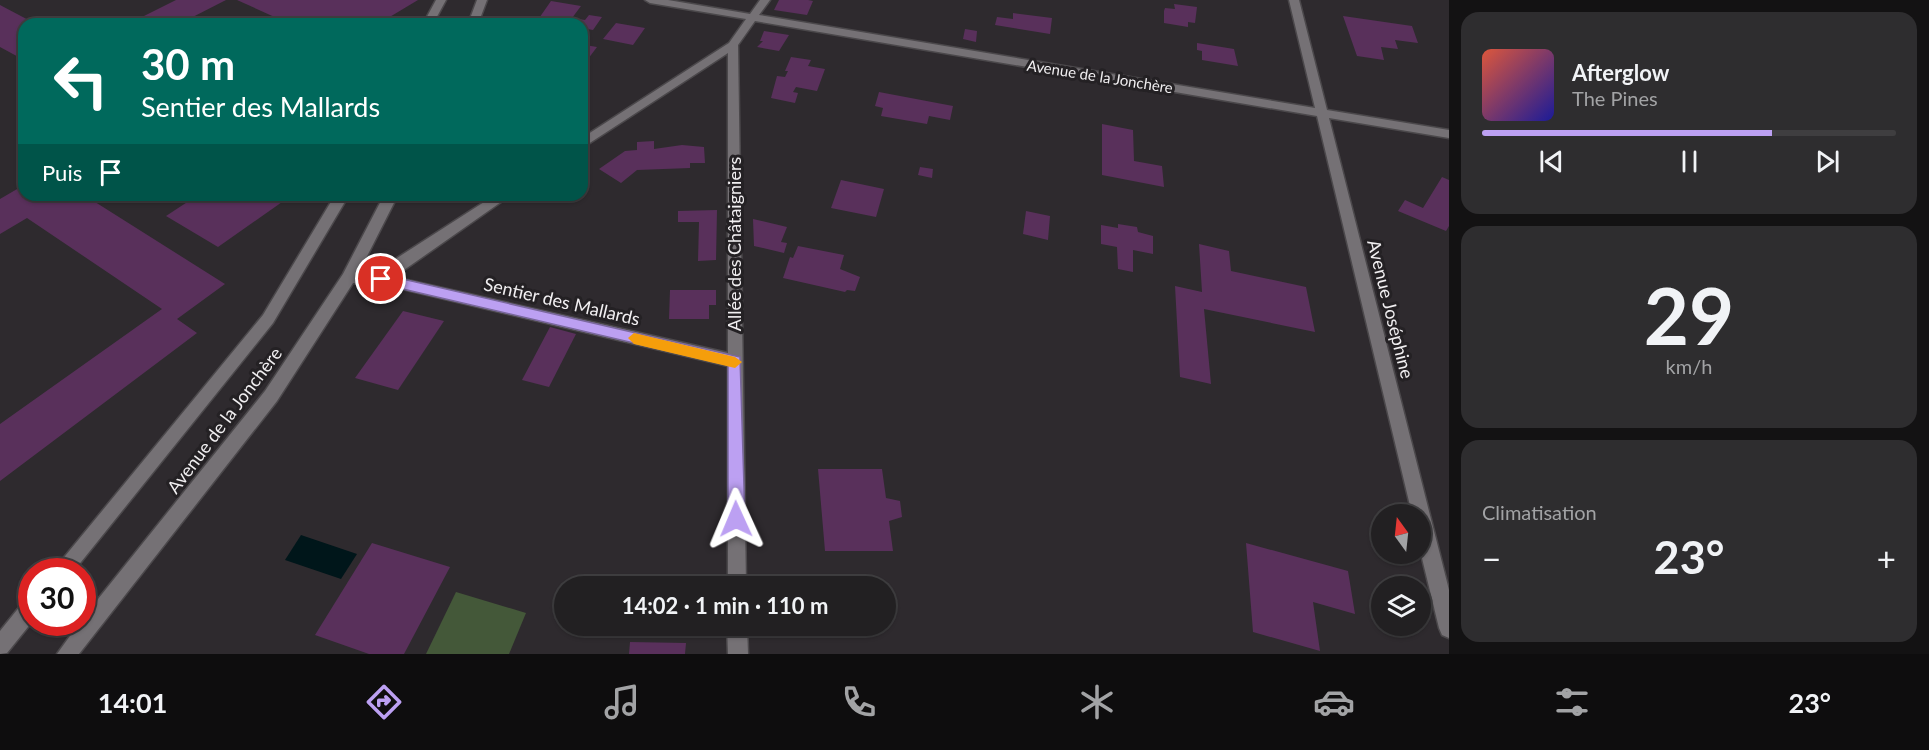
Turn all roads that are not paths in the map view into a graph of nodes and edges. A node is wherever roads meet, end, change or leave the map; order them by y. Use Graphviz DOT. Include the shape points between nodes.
graph roads {
  1 [pos="441,0"];
  2 [pos="482,0"];
  3 [pos="650,0"];
  4 [pos="765,0"];
  5 [pos="1294,0"];
  6 [pos="751,17"];
  7 [pos="431,18"];
  8 [pos="474,18"];
  9 [pos="734,45"];
  10 [pos="1323,113"];
  11 [pos="1449,134"];
  12 [pos="588,140"];
  13 [pos="338,201"];
  14 [pos="388,201"];
  15 [pos="495,201"];
  16 [pos="349,277"];
  17 [pos="381,279"];
  18 [pos="735,361"];
  19 [pos="72,558"];
  20 [pos="737,576"];
  21 [pos="18,625"];
  22 [pos="1449,628"];
  23 [pos="737,636"];
  24 [pos="0,646"];
  25 [pos="68,654"];
  26 [pos="738,654"];
  1 -- 7 [label="street"];
  2 -- 8 [label="street"];
  3 -- 6 [label="street, Avenue de la Jonchère"];
  4 -- 6 [label="street"];
  5 -- 10 [label="street, Avenue Joséphine"];
  6 -- 9 [label="street"];
  6 -- 10 [label="street, Avenue de la Jonchère"];
  9 -- 12 [label="street"];
  9 -- 18 [label="street, Allée des Châtaigniers"];
  10 -- 11 [label="street, Avenue de la Jonchère"];
  10 -- 22 [label="street, Avenue Joséphine"];
  13 -- 19 [label="street" via="268,319"];
  14 -- 16 [label="street, Avenue de la Jonchère"];
  15 -- 17 [label="street"];
  16 -- 17 [label="street, Sentier des Mallards"];
  16 -- 25 [label="street, Avenue de la Jonchère" via="271,396"];
  17 -- 18 [label="street, Sentier des Mallards"];
  18 -- 20 [label="street, Allée des Châtaigniers"];
  21 -- 24 [label="street"];
  23 -- 26 [label="street"];
}
